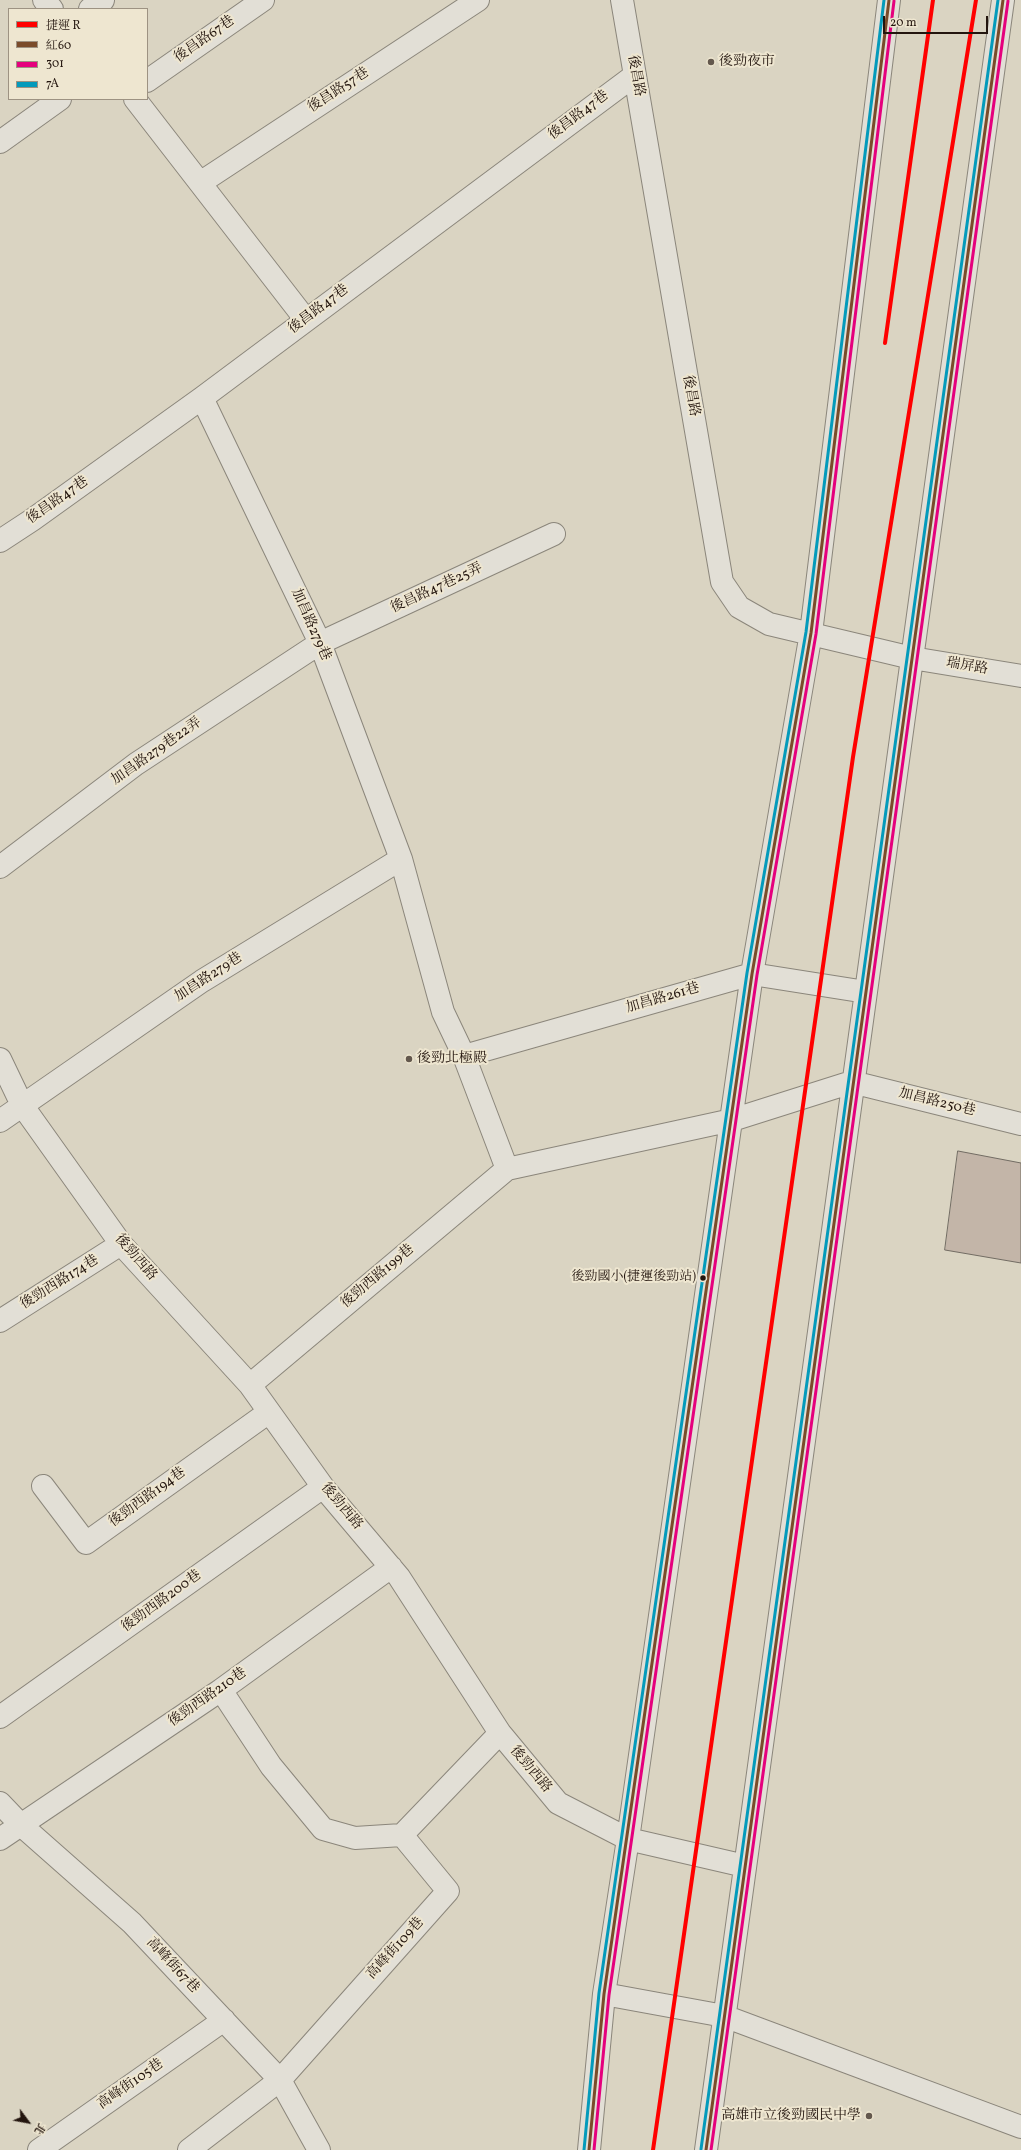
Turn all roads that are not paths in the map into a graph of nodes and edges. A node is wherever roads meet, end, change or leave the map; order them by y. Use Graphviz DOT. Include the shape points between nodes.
graph roads {
  1 [pos="44,0"];
  2 [pos="102,0"];
  3 [pos="263,0"];
  4 [pos="478,0"];
  5 [pos="622,0"];
  6 [pos="889,0"];
  7 [pos="1003,0"];
  8 [pos="51,8"];
  9 [pos="91,8"];
  10 [pos="635,74"];
  11 [pos="148,80"];
  12 [pos="59,100"];
  13 [pos="136,100"];
  14 [pos="0,142"];
  15 [pos="200,182"];
  16 [pos="306,320"];
  17 [pos="202,398"];
  18 [pos="554,534"];
  19 [pos="0,541"];
  20 [pos="811,633"];
  21 [pos="320,643"];
  22 [pos="912,658"];
  23 [pos="1021,676"];
  24 [pos="401,859"];
  25 [pos="0,867"];
  26 [pos="752,974"];
  27 [pos="866,992"];
  28 [pos="464,1056"];
  29 [pos="0,1059"];
  30 [pos="852,1082"];
  31 [pos="22,1105"];
  32 [pos="732,1120"];
  33 [pos="0,1121"];
  34 [pos="1021,1124"];
  35 [pos="507,1170"];
  36 [pos="121,1244"];
  37 [pos="0,1321"];
  38 [pos="250,1385"];
  39 [pos="269,1412"];
  40 [pos="42,1486"];
  41 [pos="323,1487"];
  42 [pos="391,1567"];
  43 [pos="221,1690"];
  44 [pos="0,1718"];
  45 [pos="500,1733"];
  46 [pos="0,1803"];
  47 [pos="21,1825"];
  48 [pos="402,1834"];
  49 [pos="0,1839"];
  50 [pos="628,1839"];
  51 [pos="745,1866"];
  52 [pos="604,1994"];
  53 [pos="724,2016"];
  54 [pos="224,2020"];
  55 [pos="280,2080"];
  56 [pos="1021,2127"];
  57 [pos="39,2150"];
  58 [pos="188,2150"];
  59 [pos="319,2150"];
  60 [pos="589,2150"];
  61 [pos="706,2150"];
  1 -- 8 [label="street"];
  2 -- 9 [label="street"];
  3 -- 11 [label="street, 後昌路67巷"];
  4 -- 15 [label="street, 後昌路57巷"];
  5 -- 10 [label="street, 後昌路"];
  6 -- 20 [label="street"];
  7 -- 22 [label="street"];
  10 -- 16 [label="street, 後昌路47巷"];
  10 -- 20 [label="street, 後昌路" via="722,582 739,607 769,624"];
  12 -- 14 [label="street"];
  13 -- 15 [label="street"];
  15 -- 16 [label="street"];
  16 -- 17 [label="street, 後昌路47巷"];
  17 -- 19 [label="street, 後昌路47巷"];
  17 -- 21 [label="street, 加昌路279巷"];
  18 -- 21 [label="street, 後昌路47巷25弄"];
  20 -- 22 [label="street, 後昌路"];
  20 -- 26 [label="street"];
  21 -- 24 [label="street, 加昌路279巷"];
  21 -- 25 [label="street, 加昌路279巷22弄" via="136,764"];
  22 -- 23 [label="street, 瑞屏路"];
  22 -- 27 [label="street"];
  24 -- 28 [label="street, 加昌路279巷" via="443,1012"];
  24 -- 31 [label="street, 加昌路279巷" via="202,981"];
  26 -- 27 [label="street, 加昌路261巷"];
  26 -- 28 [label="street, 加昌路261巷"];
  26 -- 32 [label="street"];
  27 -- 30 [label="street"];
  28 -- 35 [label="street, 加昌路279巷"];
  29 -- 31 [label="street, 後勁西路"];
  30 -- 32 [label="street"];
  30 -- 34 [label="street, 加昌路250巷"];
  30 -- 51 [label="street"];
  31 -- 33 [label="street, 加昌路279巷"];
  31 -- 36 [label="street, 後勁西路"];
  32 -- 35 [label="street"];
  32 -- 50 [label="street"];
  35 -- 38 [label="street, 後勁西路199巷"];
  36 -- 37 [label="street, 後勁西路174巷"];
  36 -- 38 [label="street, 後勁西路"];
  38 -- 39 [label="street, 後勁西路"];
  39 -- 40 [label="street, 後勁西路194巷" via="86,1543"];
  39 -- 41 [label="street, 後勁西路"];
  41 -- 42 [label="street, 後勁西路"];
  41 -- 44 [label="street, 後勁西路200巷"];
  42 -- 43 [label="street, 後勁西路210巷"];
  42 -- 45 [label="street, 後勁西路"];
  43 -- 47 [label="street, 後勁西路210巷"];
  43 -- 48 [label="street" via="271,1766 323,1829 355,1838"];
  45 -- 48 [label="street"];
  45 -- 50 [label="street, 後勁西路" via="558,1803"];
  46 -- 47 [label="street, 高峰街67巷"];
  47 -- 49 [label="street, 後勁西路210巷"];
  47 -- 54 [label="street, 高峰街67巷" via="132,1923"];
  48 -- 55 [label="street, 高峰街109巷" via="448,1891"];
  50 -- 51 [label="street, 後勁西路"];
  50 -- 52 [label="street"];
  51 -- 53 [label="street"];
  52 -- 53 [label="street"];
  52 -- 60 [label="street"];
  53 -- 56 [label="street"];
  53 -- 61 [label="street"];
  54 -- 55 [label="street, 高峰街67巷"];
  54 -- 57 [label="street, 高峰街105巷"];
  55 -- 58 [label="street, 高峰街109巷"];
  55 -- 59 [label="street, 高峰街67巷"];
}
